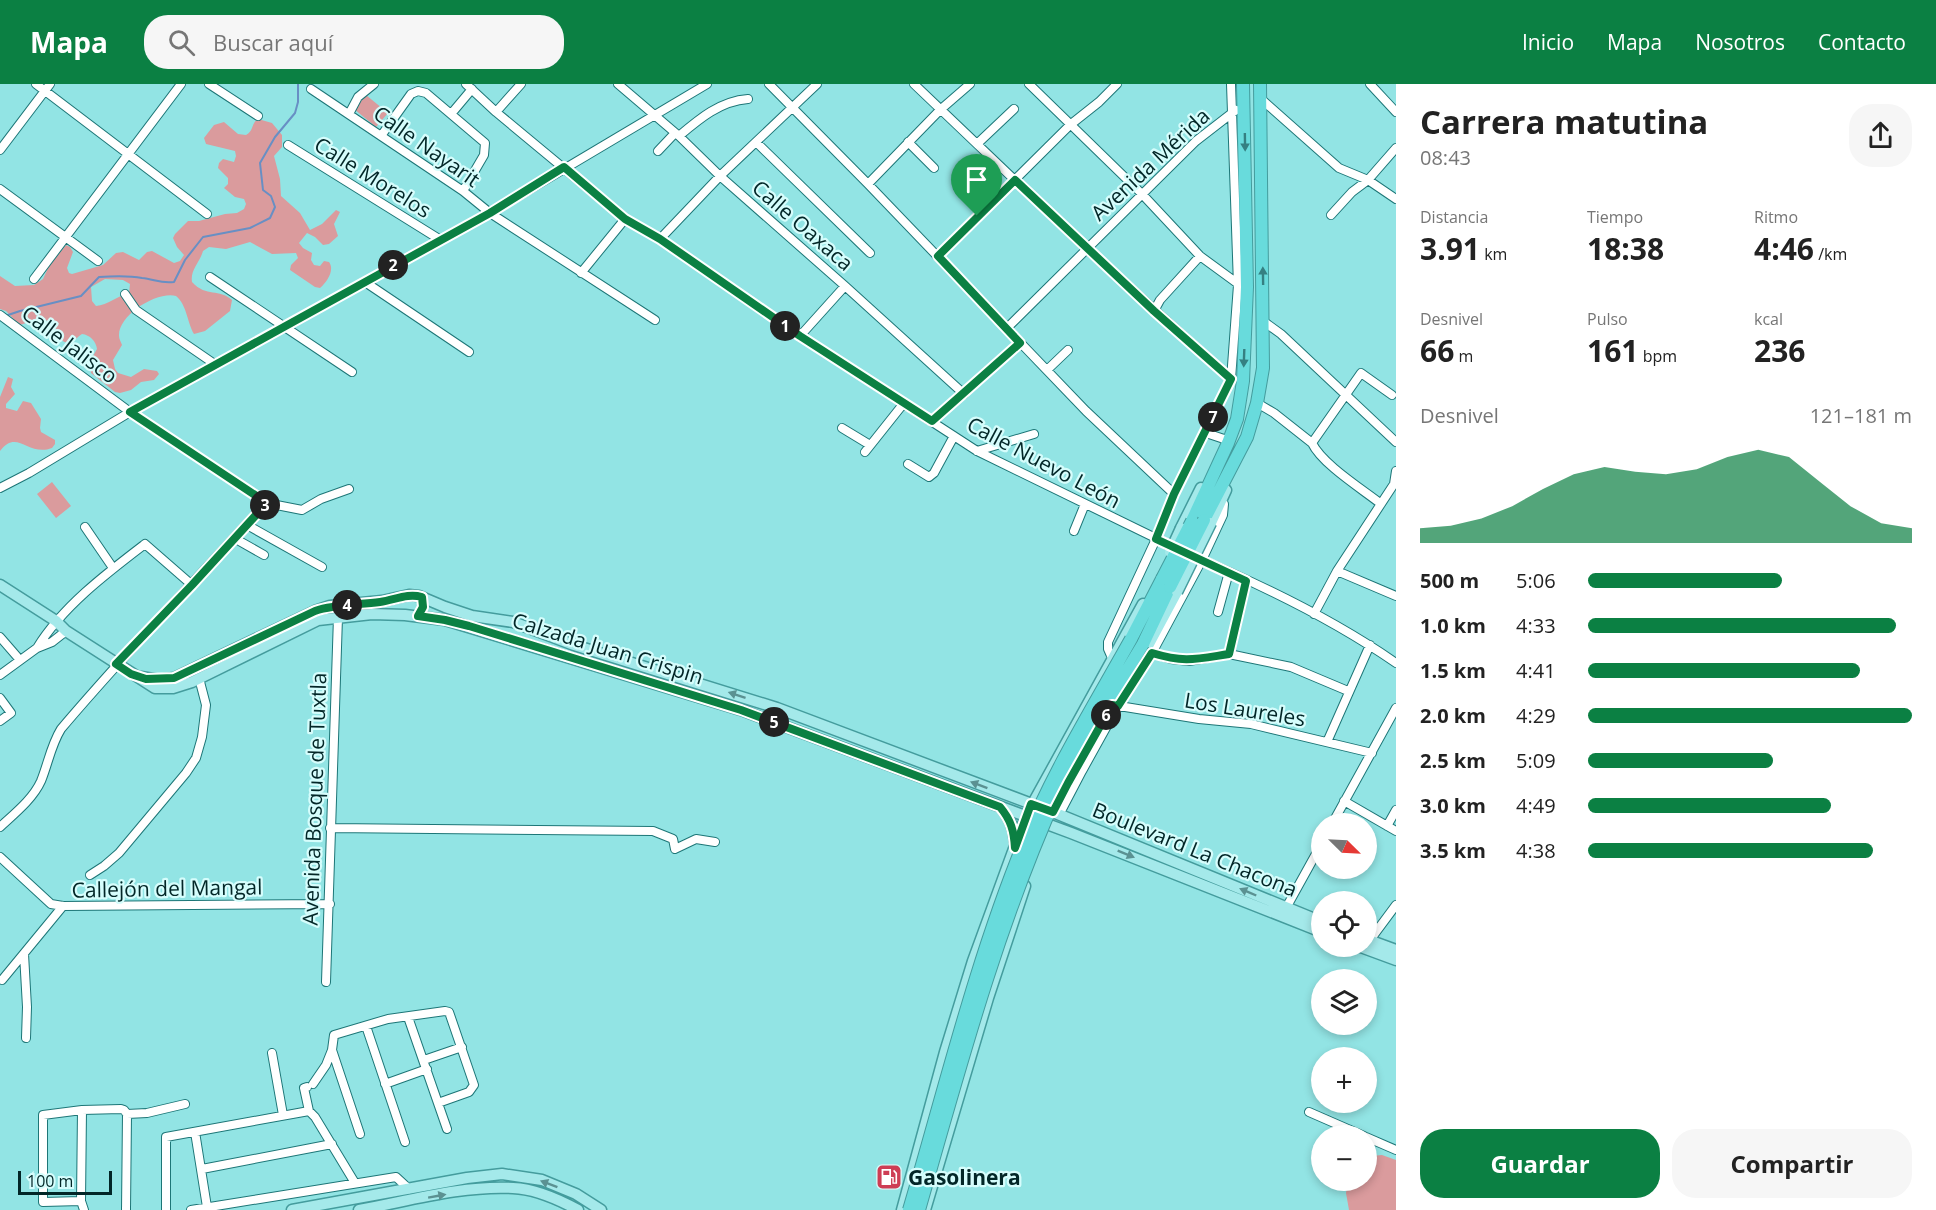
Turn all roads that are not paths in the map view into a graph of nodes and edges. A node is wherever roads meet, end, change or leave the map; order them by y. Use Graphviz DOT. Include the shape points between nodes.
graph roads {
  1 [pos="36,84"];
  2 [pos="181,84"];
  3 [pos="209,84"];
  4 [pos="374,84"];
  5 [pos="521,84"];
  6 [pos="618,84"];
  7 [pos="707,84"];
  8 [pos="769,84"];
  9 [pos="817,84"];
  10 [pos="914,84"];
  11 [pos="970,84"];
  12 [pos="1029,84"];
  13 [pos="1117,84"];
  14 [pos="1232,84"];
  15 [pos="1243,84"];
  16 [pos="1260,84"];
  17 [pos="1370,84"];
  18 [pos="47,87"];
  19 [pos="469,87"];
  20 [pos="311,89"];
  21 [pos="1260,98"];
  22 [pos="748,99"];
  23 [pos="1014,108"];
  24 [pos="792,109"];
  25 [pos="1238,109"];
  26 [pos="940,110"];
  27 [pos="496,112"];
  28 [pos="1396,112"];
  29 [pos="349,114"];
  30 [pos="451,114"];
  31 [pos="654,115"];
  32 [pos="258,116"];
  33 [pos="1070,125"];
  34 [pos="677,135"];
  35 [pos="381,136"];
  36 [pos="908,142"];
  37 [pos="757,143"];
  38 [pos="977,144"];
  39 [pos="288,145"];
  40 [pos="1396,148"];
  41 [pos="0,150"];
  42 [pos="658,152"];
  43 [pos="128,155"];
  44 [pos="564,167"];
  45 [pos="934,168"];
  46 [pos="720,176"];
  47 [pos="1015,180"];
  48 [pos="1368,180"];
  49 [pos="868,183"];
  50 [pos="0,189"];
  51 [pos="463,191"];
  52 [pos="1142,194"];
  53 [pos="1396,199"];
  54 [pos="490,213"];
  55 [pos="207,214"];
  56 [pos="1331,216"];
  57 [pos="625,219"];
  58 [pos="65,239"];
  59 [pos="439,239"];
  60 [pos="660,239"];
  61 [pos="1087,249"];
  62 [pos="870,253"];
  63 [pos="938,256"];
  64 [pos="1200,256"];
  65 [pos="98,261"];
  66 [pos="581,273"];
  67 [pos="210,277"];
  68 [pos="34,279"];
  69 [pos="364,282"];
  70 [pos="845,286"];
  71 [pos="1243,286"];
  72 [pos="125,294"];
  73 [pos="1154,311"];
  74 [pos="3,317"];
  75 [pos="655,320"];
  76 [pos="1263,321"];
  77 [pos="285,328"];
  78 [pos="1007,328"];
  79 [pos="800,336"];
  80 [pos="1020,343"];
  81 [pos="1068,350"];
  82 [pos="469,352"];
  83 [pos="216,365"];
  84 [pos="1047,370"];
  85 [pos="352,372"];
  86 [pos="1231,379"];
  87 [pos="1242,389"];
  88 [pos="964,394"];
  89 [pos="1346,395"];
  90 [pos="1392,395"];
  91 [pos="1224,396"];
  92 [pos="904,403"];
  93 [pos="1257,403"];
  94 [pos="130,412"];
  95 [pos="1237,418"];
  96 [pos="932,421"];
  97 [pos="842,428"];
  98 [pos="1206,433"];
  99 [pos="1034,434"];
  100 [pos="954,436"];
  101 [pos="1224,440"];
  102 [pos="1396,442"];
  103 [pos="1312,443"];
  104 [pos="977,451"];
  105 [pos="1239,453"];
  106 [pos="908,464"];
  107 [pos="1396,471"];
  108 [pos="0,488"];
  109 [pos="350,489"];
  110 [pos="1174,494"];
  111 [pos="1221,501"];
  112 [pos="267,503"];
  113 [pos="1085,504"];
  114 [pos="1381,504"];
  115 [pos="1197,523"];
  116 [pos="247,525"];
  117 [pos="85,527"];
  118 [pos="1074,531"];
  119 [pos="234,538"];
  120 [pos="1156,539"];
  121 [pos="264,555"];
  122 [pos="1202,560"];
  123 [pos="322,567"];
  124 [pos="113,568"];
  125 [pos="1336,571"];
  126 [pos="1229,572"];
  127 [pos="1246,581"];
  128 [pos="0,585"];
  129 [pos="192,585"];
  130 [pos="1170,586"];
  131 [pos="409,595"];
  132 [pos="1396,596"];
  133 [pos="422,597"];
  134 [pos="1218,612"];
  135 [pos="1314,614"];
  136 [pos="405,615"];
  137 [pos="418,616"];
  138 [pos="338,617"];
  139 [pos="56,621"];
  140 [pos="66,631"];
  141 [pos="0,637"];
  142 [pos="1142,645"];
  143 [pos="1370,645"];
  144 [pos="37,648"];
  145 [pos="1229,654"];
  146 [pos="1112,658"];
  147 [pos="20,660"];
  148 [pos="1396,663"];
  149 [pos="116,664"];
  150 [pos="131,674"];
  151 [pos="0,675"];
  152 [pos="199,678"];
  153 [pos="1348,691"];
  154 [pos="0,698"];
  155 [pos="1115,706"];
  156 [pos="1396,708"];
  157 [pos="0,721"];
  158 [pos="1327,742"];
  159 [pos="1372,753"];
  160 [pos="1041,786"];
  161 [pos="1008,796"];
  162 [pos="1344,801"];
  163 [pos="1031,804"];
  164 [pos="1000,807"];
  165 [pos="1396,810"];
  166 [pos="1338,813"];
  167 [pos="1056,814"];
  168 [pos="1026,816"];
  169 [pos="1048,824"];
  170 [pos="1387,826"];
  171 [pos="0,827"];
  172 [pos="330,828"];
  173 [pos="1396,831"];
  174 [pos="1071,833"];
  175 [pos="715,842"];
  176 [pos="1015,848"];
  177 [pos="0,857"];
  178 [pos="1311,859"];
  179 [pos="90,875"];
  180 [pos="330,904"];
  181 [pos="1396,905"];
  182 [pos="63,906"];
  183 [pos="1278,908"];
  184 [pos="1311,918"];
  185 [pos="1311,926"];
  186 [pos="1377,928"];
  187 [pos="1377,943"];
  188 [pos="1396,950"];
  189 [pos="1377,953"];
  190 [pos="24,954"];
  191 [pos="1396,960"];
  192 [pos="2,980"];
  193 [pos="327,982"];
  194 [pos="408,1017"];
  195 [pos="366,1026"];
  196 [pos="26,1038"];
  197 [pos="462,1047"];
  198 [pos="332,1050"];
  199 [pos="272,1053"];
  200 [pos="424,1060"];
  201 [pos="427,1069"];
  202 [pos="385,1084"];
  203 [pos="438,1103"];
  204 [pos="185,1104"];
  205 [pos="82,1110"];
  206 [pos="309,1111"];
  207 [pos="1309,1112"];
  208 [pos="127,1114"];
  209 [pos="283,1115"];
  210 [pos="1339,1125"];
  211 [pos="447,1129"];
  212 [pos="195,1132"];
  213 [pos="360,1134"];
  214 [pos="1377,1141"];
  215 [pos="405,1142"];
  216 [pos="332,1144"];
  217 [pos="1396,1150"];
  218 [pos="202,1169"];
  219 [pos="355,1183"];
  220 [pos="409,1189"];
  221 [pos="81,1201"];
  222 [pos="207,1207"];
  223 [pos="329,1207"];
  224 [pos="84,1210"];
  225 [pos="126,1210"];
  226 [pos="166,1210"];
  227 [pos="191,1210"];
  228 [pos="292,1210"];
  229 [pos="359,1210"];
  230 [pos="578,1210"];
  231 [pos="601,1210"];
  232 [pos="902,1210"];
  233 [pos="909,1210"];
  234 [pos="920,1210"];
  235 [pos="925,1210"];
  1 -- 18 [label="street"];
  2 -- 43 [label="street"];
  3 -- 32 [label="street"];
  4 -- 29 [label="street" via="358,97"];
  5 -- 27 [label="street"];
  6 -- 31 [label="street, Calle Oaxaca"];
  7 -- 31 [label="street"];
  8 -- 24 [label="street"];
  9 -- 24 [label="street"];
  10 -- 26 [label="street"];
  11 -- 26 [label="street"];
  12 -- 33 [label="street"];
  13 -- 33 [label="street"];
  14 -- 25 [label="street"];
  15 -- 25 [label="highway"];
  16 -- 21 [label="highway"];
  17 -- 28 [label="street"];
  18 -- 41 [label="street"];
  18 -- 43 [label="street"];
  19 -- 27 [label="street, Calle Nuevo León"];
  19 -- 30 [label="street"];
  20 -- 29 [label="street, Calle Nayarit"];
  21 -- 48 [label="street" via="1339,168"];
  76 -- 21 [label="highway, one-way"];
  22 -- 34 [label="street" via="711,111"];
  23 -- 38 [label="street"];
  24 -- 37 [label="street"];
  24 -- 49 [label="street"];
  25 -- 52 [label="street, Avenida Mérida" via="1196,141"];
  25 -- 71 [label="highway"];
  26 -- 36 [label="street"];
  26 -- 38 [label="street"];
  27 -- 44 [label="street, Calle Nuevo León"];
  29 -- 35 [label="street, Calle Nayarit"];
  30 -- 35 [label="street" via="426,93 415,92"];
  30 -- 51 [label="street" via="486,147"];
  31 -- 34 [label="street, Calle Oaxaca"];
  31 -- 44 [label="street"];
  33 -- 47 [label="street"];
  33 -- 52 [label="street"];
  34 -- 42 [label="street"];
  34 -- 46 [label="street, Calle Oaxaca"];
  35 -- 51 [label="street, Calle Nayarit"];
  36 -- 45 [label="street"];
  36 -- 49 [label="street"];
  37 -- 46 [label="street"];
  37 -- 62 [label="street"];
  38 -- 47 [label="street"];
  39 -- 59 [label="street, Calle Morelos"];
  40 -- 48 [label="street"];
  43 -- 55 [label="street"];
  43 -- 58 [label="street"];
  44 -- 54 [label="street"];
  44 -- 57 [label="street, Calle Nuevo León"];
  46 -- 60 [label="street"];
  46 -- 70 [label="street, Calle Oaxaca"];
  47 -- 61 [label="street"];
  47 -- 63 [label="street"];
  48 -- 53 [label="street"];
  48 -- 56 [label="street"];
  49 -- 63 [label="street"];
  50 -- 58 [label="street"];
  51 -- 54 [label="street, Calle Nayarit"];
  52 -- 61 [label="street, Avenida Mérida"];
  52 -- 64 [label="street"];
  54 -- 59 [label="street"];
  54 -- 66 [label="street, Calle Nayarit"];
  57 -- 60 [label="street, Calle Nuevo León"];
  57 -- 66 [label="street"];
  58 -- 65 [label="street"];
  58 -- 68 [label="street"];
  59 -- 69 [label="street"];
  60 -- 79 [label="street, Calle Nuevo León"];
  61 -- 73 [label="street"];
  61 -- 78 [label="street, Avenida Mérida"];
  63 -- 78 [label="street"];
  64 -- 71 [label="street"];
  64 -- 73 [label="street"];
  66 -- 75 [label="street, Calle Nayarit"];
  67 -- 77 [label="street"];
  69 -- 77 [label="street"];
  69 -- 82 [label="street"];
  70 -- 79 [label="street"];
  70 -- 88 [label="street, Calle Oaxaca"];
  71 -- 86 [label="street"];
  71 -- 87 [label="highway, one-way"];
  72 -- 83 [label="street" via="136,310"];
  73 -- 86 [label="street"];
  74 -- 94 [label="street, Calle Jalisco"];
  76 -- 89 [label="street"];
  76 -- 93 [label="highway" via="1263,368"];
  77 -- 83 [label="street"];
  77 -- 85 [label="street"];
  78 -- 80 [label="street"];
  79 -- 92 [label="street, Calle Nuevo León"];
  80 -- 84 [label="street"];
  80 -- 88 [label="street"];
  81 -- 84 [label="street"];
  83 -- 94 [label="street"];
  84 -- 110 [label="street"];
  86 -- 91 [label="street"];
  87 -- 91 [label="street"];
  87 -- 95 [label="highway"];
  88 -- 96 [label="street"];
  89 -- 90 [label="street" via="1361,373"];
  89 -- 102 [label="street"];
  89 -- 103 [label="street"];
  91 -- 98 [label="street"];
  92 -- 96 [label="street, Calle Nuevo León"];
  92 -- 97 [label="street" via="867,448"];
  93 -- 103 [label="street"];
  93 -- 105 [label="highway"];
  94 -- 108 [label="street"];
  94 -- 112 [label="street, Calle Jalisco"];
  95 -- 101 [label="main road"];
  95 -- 115 [label="highway"];
  96 -- 100 [label="street, Calle Nuevo León"];
  98 -- 101 [label="street"];
  98 -- 110 [label="street"];
  99 -- 104 [label="street"];
  100 -- 104 [label="street, Calle Nuevo León"];
  100 -- 106 [label="street" via="929,477"];
  101 -- 115 [label="main road"];
  103 -- 114 [label="street" via="1329,463"];
  104 -- 113 [label="street, Calle Nuevo León"];
  105 -- 111 [label="main road"];
  105 -- 115 [label="highway"];
  107 -- 114 [label="street" via="1394,484"];
  109 -- 112 [label="street" via="302,510"];
  110 -- 120 [label="street"];
  111 -- 115 [label="main road"];
  111 -- 122 [label="street" via="1223,514"];
  112 -- 116 [label="street"];
  113 -- 118 [label="street"];
  113 -- 120 [label="street, Calle Nuevo León"];
  114 -- 125 [label="street"];
  115 -- 130 [label="highway, bridge"];
  115 -- 130 [label="main road, bridge"];
  115 -- 146 [label="main road, bridge" via="1164,564"];
  116 -- 119 [label="street"];
  116 -- 123 [label="street"];
  117 -- 124 [label="street"];
  119 -- 121 [label="street"];
  119 -- 129 [label="street"];
  120 -- 122 [label="street, Calle Nuevo León"];
  120 -- 146 [label="street" via="1108,642"];
  122 -- 126 [label="street, Calle Nuevo León"];
  122 -- 142 [label="street"];
  124 -- 129 [label="street" via="145,544"];
  124 -- 139 [label="street"];
  125 -- 132 [label="street"];
  125 -- 135 [label="street"];
  126 -- 127 [label="street, Calle Nuevo León"];
  126 -- 134 [label="street"];
  127 -- 135 [label="street, Calle Nuevo León"];
  127 -- 145 [label="street"];
  128 -- 139 [label="main road, Calzada Juan Crispin"];
  129 -- 149 [label="street"];
  130 -- 142 [label="highway"];
  130 -- 155 [label="main road" via="1140,661"];
  131 -- 133 [label="main road, Calzada Juan Crispin"];
  131 -- 136 [label="main road" via="402,604"];
  131 -- 150 [label="main road, Calzada Juan Crispin" via="315,611 174,678 146,679"];
  133 -- 137 [label="main road" via="423,607"];
  161 -- 133 [label="main road, Calzada Juan Crispin, one-way" via="777,708 513,622 472,616"];
  135 -- 143 [label="street, Calle Nuevo León"];
  136 -- 137 [label="main road, Calzada Juan Crispin"];
  136 -- 138 [label="main road, Calzada Juan Crispin"];
  137 -- 164 [label="main road, Calzada Juan Crispin" via="469,626 741,710"];
  138 -- 152 [label="main road, Calzada Juan Crispin" via="318,620"];
  138 -- 172 [label="street, Avenida Bosque de Tuxtla"];
  139 -- 140 [label="main road, Calzada Juan Crispin"];
  139 -- 144 [label="street"];
  140 -- 144 [label="street"];
  140 -- 149 [label="main road, Calzada Juan Crispin"];
  141 -- 147 [label="street"];
  142 -- 145 [label="street" via="1171,659 1189,661"];
  142 -- 155 [label="street"];
  142 -- 233 [label="highway, bridge" via="1054,775 1024,844 965,1012"];
  142 -- 234 [label="highway, bridge" via="1058,791 1036,843 970,1033"];
  143 -- 148 [label="street, Calle Nuevo León"];
  143 -- 153 [label="street"];
  144 -- 147 [label="street"];
  145 -- 153 [label="street" via="1291,667"];
  146 -- 160 [label="main road"];
  147 -- 151 [label="street"];
  149 -- 150 [label="main road, Calzada Juan Crispin"];
  149 -- 171 [label="street" via="55,738 40,784"];
  150 -- 152 [label="main road, Calzada Juan Crispin" via="155,688 173,688"];
  152 -- 179 [label="street" via="206,705 196,758 120,853"];
  153 -- 158 [label="street"];
  154 -- 157 [label="street" via="11,713"];
  155 -- 158 [label="street, Los Laureles" via="1251,724"];
  155 -- 167 [label="main road" via="1068,783"];
  156 -- 159 [label="street"];
  158 -- 159 [label="street, Los Laureles"];
  159 -- 162 [label="street"];
  160 -- 161 [label="main road" via="1032,792"];
  160 -- 163 [label="main road"];
  161 -- 163 [label="main road, Calzada Juan Crispin"];
  162 -- 166 [label="street"];
  162 -- 170 [label="street"];
  163 -- 167 [label="main road, Calzada Juan Crispin"];
  163 -- 168 [label="main road"];
  164 -- 168 [label="main road, Calzada Juan Crispin"];
  164 -- 176 [label="main road" via="1010,819"];
  165 -- 170 [label="street"];
  167 -- 169 [label="main road"];
  183 -- 167 [label="main road, Boulevard La Chacona, one-way"];
  168 -- 169 [label="main road, Calzada Juan Crispin"];
  168 -- 176 [label="main road"];
  169 -- 174 [label="main road, Calzada Juan Crispin"];
  169 -- 235 [label="main road" via="988,998"];
  170 -- 173 [label="street"];
  172 -- 175 [label="street" via="653,831 673,839 675,849 696,839"];
  172 -- 180 [label="street, Avenida Bosque de Tuxtla"];
  174 -- 183 [label="main road, Boulevard La Chacona, one-way"];
  176 -- 232 [label="main road" via="967,981"];
  177 -- 182 [label="street" via="51,904"];
  178 -- 183 [label="street"];
  180 -- 182 [label="street, Callejón del Mangal"];
  180 -- 193 [label="street, Avenida Bosque de Tuxtla"];
  181 -- 186 [label="street"];
  182 -- 190 [label="street, Callejón del Mangal"];
  183 -- 184 [label="main road, Boulevard La Chacona"];
  183 -- 185 [label="main road, Boulevard La Chacona"];
  187 -- 188 [label="main road"];
  189 -- 191 [label="main road"];
  190 -- 192 [label="street, Callejón del Mangal"];
  190 -- 196 [label="street"];
  194 -- 195 [label="street"];
  194 -- 197 [label="street" via="449,1012"];
  194 -- 200 [label="street"];
  195 -- 198 [label="street" via="334,1035"];
  195 -- 202 [label="street"];
  197 -- 200 [label="street"];
  197 -- 203 [label="street" via="474,1088"];
  198 -- 206 [label="street" via="326,1065 308,1086"];
  198 -- 213 [label="street"];
  199 -- 209 [label="street"];
  200 -- 201 [label="street"];
  201 -- 202 [label="street"];
  201 -- 203 [label="street"];
  202 -- 215 [label="street"];
  203 -- 211 [label="street"];
  204 -- 208 [label="street"];
  205 -- 208 [label="street" via="121,1109"];
  205 -- 221 [label="street"];
  205 -- 221 [label="street" via="43,1115 43,1202"];
  206 -- 209 [label="street"];
  206 -- 216 [label="street"];
  207 -- 210 [label="street"];
  208 -- 225 [label="street"];
  209 -- 212 [label="street"];
  212 -- 218 [label="street"];
  212 -- 226 [label="street" via="166,1137"];
  214 -- 217 [label="street"];
  216 -- 218 [label="street"];
  216 -- 219 [label="street"];
  218 -- 222 [label="street"];
  219 -- 220 [label="street" via="396,1177"];
  219 -- 222 [label="street"];
  220 -- 223 [label="main road"];
  231 -- 220 [label="main road, one-way" via="542,1180 511,1175 467,1178"];
  221 -- 224 [label="street"];
  222 -- 227 [label="street"];
  223 -- 228 [label="main road"];
  229 -- 230 [label="main road, one-way" via="472,1189 514,1188 559,1200"];
}
